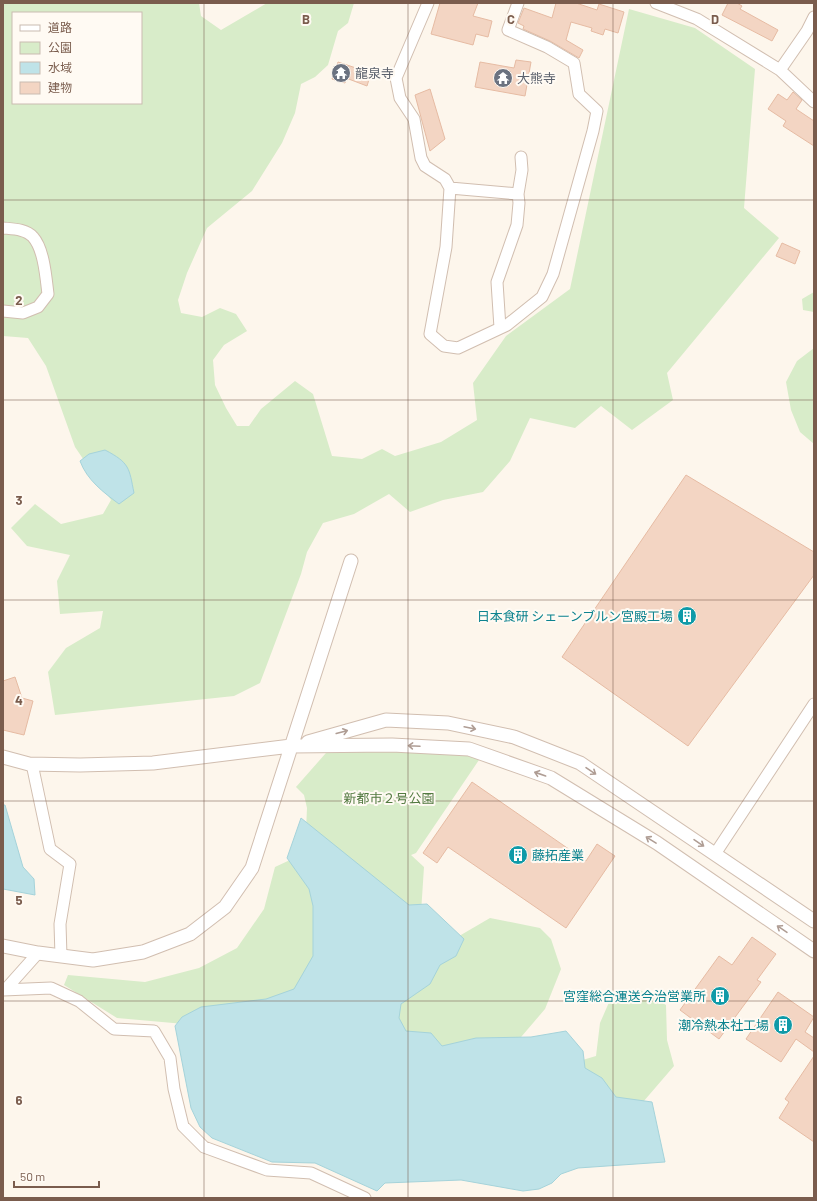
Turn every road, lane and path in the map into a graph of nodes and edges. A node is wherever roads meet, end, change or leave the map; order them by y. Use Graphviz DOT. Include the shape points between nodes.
graph roads {
  1 [pos="428,3"];
  2 [pos="518,3"];
  3 [pos="656,3"];
  4 [pos="814,17"];
  5 [pos="780,70"];
  6 [pos="814,102"];
  7 [pos="521,157"];
  8 [pos="450,188"];
  9 [pos="518,194"];
  10 [pos="3,228"];
  11 [pos="3,311"];
  12 [pos="500,328"];
  13 [pos="351,561"];
  14 [pos="814,704"];
  15 [pos="291,746"];
  16 [pos="3,757"];
  17 [pos="32,764"];
  18 [pos="715,854"];
  19 [pos="814,921"];
  20 [pos="3,946"];
  21 [pos="814,951"];
  22 [pos="38,953"];
  23 [pos="61,956"];
  24 [pos="4,990"];
  25 [pos="365,1198"];
  1 -- 8 [label="street" via="396,78 400,98 414,119 421,158 425,166 445,179"];
  2 -- 12 [label="street" via="508,30 548,47 574,63 579,94 597,111 553,274 542,297"];
  3 -- 5 [label="street" via="696,19"];
  4 -- 5 [label="street"];
  5 -- 6 [label="street"];
  7 -- 9 [label="street" via="522,170"];
  8 -- 9 [label="street"];
  8 -- 12 [label="street" via="446,247 430,334 444,346 458,348"];
  9 -- 12 [label="street" via="517,225 497,282"];
  10 -- 11 [label="street" via="20,230 32,236 41,253 48,294 38,307 24,313"];
  13 -- 15 [label="street"];
  14 -- 18 [label="street"];
  15 -- 17 [label="street" via="153,763"];
  15 -- 18 [label="street, one-way" via="386,720 448,723 514,737 580,763"];
  21 -- 15 [label="street, one-way" via="657,843 551,778 469,749 392,745"];
  15 -- 23 [label="street" via="252,868 225,907 190,934 143,952 93,960"];
  16 -- 17 [label="street"];
  17 -- 23 [label="street" via="50,849 70,864 60,924"];
  18 -- 19 [label="street"];
  20 -- 22 [label="street"];
  22 -- 23 [label="street"];
  22 -- 24 [label="street"];
  24 -- 25 [label="street" via="50,988 78,1001 114,1029 154,1031 170,1058 183,1126 204,1148 267,1170 311,1173"];
}
